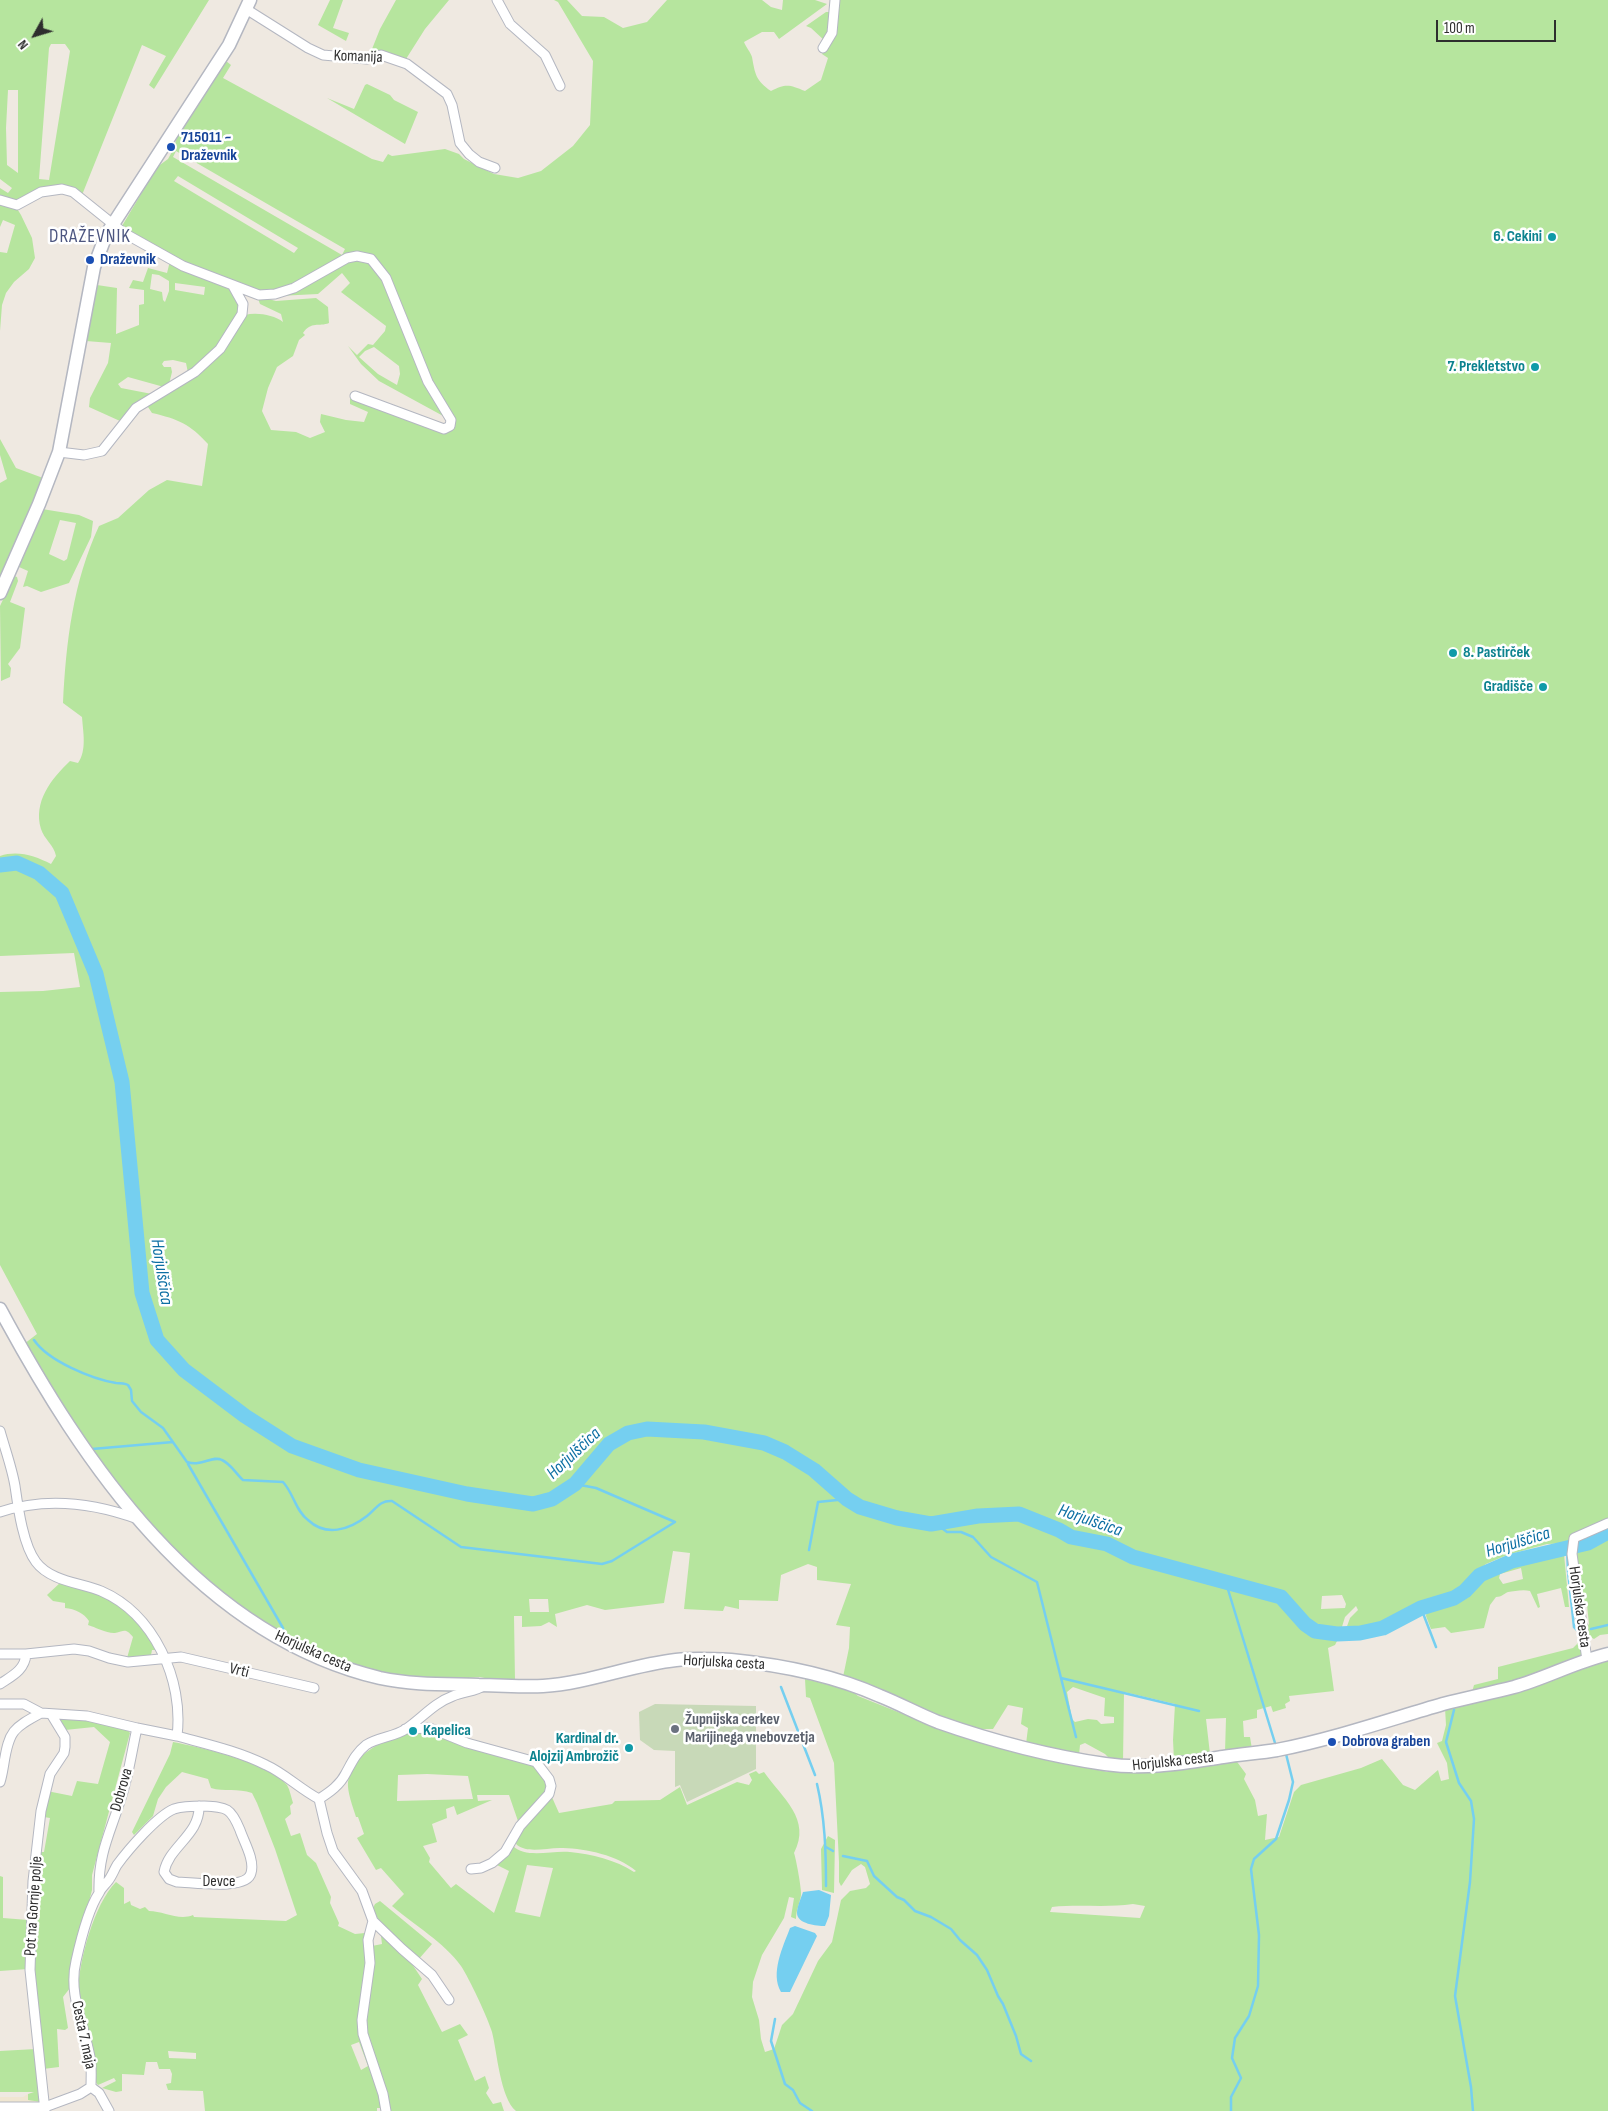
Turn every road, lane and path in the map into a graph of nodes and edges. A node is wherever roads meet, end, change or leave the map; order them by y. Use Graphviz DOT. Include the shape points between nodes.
graph roads {
  1 [pos="497,0"];
  2 [pos="836,0"];
  3 [pos="248,5"];
  4 [pos="823,48"];
  5 [pos="560,86"];
  6 [pos="495,168"];
  7 [pos="0,200"];
  8 [pos="113,225"];
  9 [pos="233,286"];
  10 [pos="355,396"];
  11 [pos="59,452"];
  12 [pos="0,594"];
  13 [pos="0,1309"];
  14 [pos="0,1431"];
  15 [pos="16,1506"];
  16 [pos="0,1512"];
  17 [pos="138,1519"];
  18 [pos="1608,1523"];
  19 [pos="0,1654"];
  20 [pos="26,1654"];
  21 [pos="1608,1654"];
  22 [pos="165,1658"];
  23 [pos="1586,1660"];
  24 [pos="0,1684"];
  25 [pos="486,1685"];
  26 [pos="314,1688"];
  27 [pos="0,1704"];
  28 [pos="46,1714"];
  29 [pos="137,1728"];
  30 [pos="405,1729"];
  31 [pos="177,1736"];
  32 [pos="0,1782"];
  33 [pos="318,1799"];
  34 [pos="199,1806"];
  35 [pos="471,1869"];
  36 [pos="99,1892"];
  37 [pos="373,1921"];
  38 [pos="449,2000"];
  39 [pos="91,2087"];
  40 [pos="0,2107"];
  41 [pos="45,2109"];
  42 [pos="109,2111"];
  43 [pos="386,2111"];
  1 -- 5 [label="street" via="510,24 545,55"];
  2 -- 4 [label="street" via="832,33"];
  3 -- 6 [label="street, Komanija" via="323,55 367,59 381,55 407,64 446,94 452,105 460,143 469,154 478,162"];
  3 -- 8 [label="street" via="229,45"];
  7 -- 8 [label="street" via="17,205 41,192 62,189 73,192"];
  8 -- 9 [label="street" via="183,266"];
  8 -- 11 [label="street" via="94,266"];
  9 -- 10 [label="street" via="259,295 275,294 347,258 370,259 386,278 428,382 451,420 450,426 444,429"];
  9 -- 11 [label="street" via="244,304 242,314 220,349 195,372 136,408 102,452 84,455"];
  11 -- 12 [label="street"];
  13 -- 17 [label="street, Horjulska cesta" via="62,1417"];
  14 -- 15 [label="street"];
  15 -- 16 [label="street"];
  15 -- 17 [label="street" via="62,1503 119,1512"];
  15 -- 22 [label="street" via="36,1563 61,1579 100,1591 130,1608"];
  17 -- 25 [label="street, Horjulska cesta" via="170,1553 218,1595 289,1644 336,1664 382,1678 430,1685"];
  18 -- 23 [label="street, Horjulska cesta" via="1574,1538 1572,1554"];
  19 -- 20 [label="street"];
  20 -- 22 [label="street" via="74,1649 128,1662"];
  20 -- 24 [label="street" via="20,1670"];
  21 -- 23 [label="street, Horjulska cesta"];
  22 -- 26 [label="street, Vrti" via="203,1661"];
  22 -- 31 [label="street" via="177,1703"];
  23 -- 25 [label="street, Horjulska cesta" via="1517,1686 1310,1742 1276,1750 1142,1767 1098,1763 1020,1747 934,1720 880,1695 830,1678 792,1668 731,1660 676,1660 542,1686"];
  25 -- 30 [label="street" via="477,1691 443,1700"];
  27 -- 28 [label="street" via="24,1704"];
  28 -- 29 [label="street" via="87,1716"];
  28 -- 32 [label="street" via="28,1721 10,1734"];
  28 -- 41 [label="street, Pot na Gornje polje" via="65,1737 65,1747 50,1774 33,1881 30,1970"];
  29 -- 31 [label="street"];
  29 -- 36 [label="street, Dobrova" via="122,1795 101,1855"];
  30 -- 33 [label="street" via="368,1744 351,1762 338,1785"];
  30 -- 35 [label="street" via="430,1728 467,1743 536,1762 549,1778 549,1794 520,1826 505,1852 492,1863"];
  31 -- 33 [label="street" via="268,1765"];
  33 -- 37 [label="street" via="334,1851 362,1890"];
  34 -- 34 [label="street, Devce" via="196,1824 166,1862 164,1872 177,1882 231,1884 248,1879 252,1873 251,1863 232,1812 226,1808"];
  34 -- 36 [label="street, Devce" via="182,1807 162,1817 118,1863"];
  36 -- 39 [label="street, Cesta 7. maja" via="76,1960 73,1989 90,2057"];
  37 -- 38 [label="street" via="432,1975"];
  37 -- 43 [label="street" via="368,1940 369,1977 362,2020 363,2034"];
  39 -- 41 [label="street, Cesta 7. maja"];
  39 -- 42 [label="street" via="99,2093"];
  40 -- 41 [label="street, Cesta 7. maja"];
}
